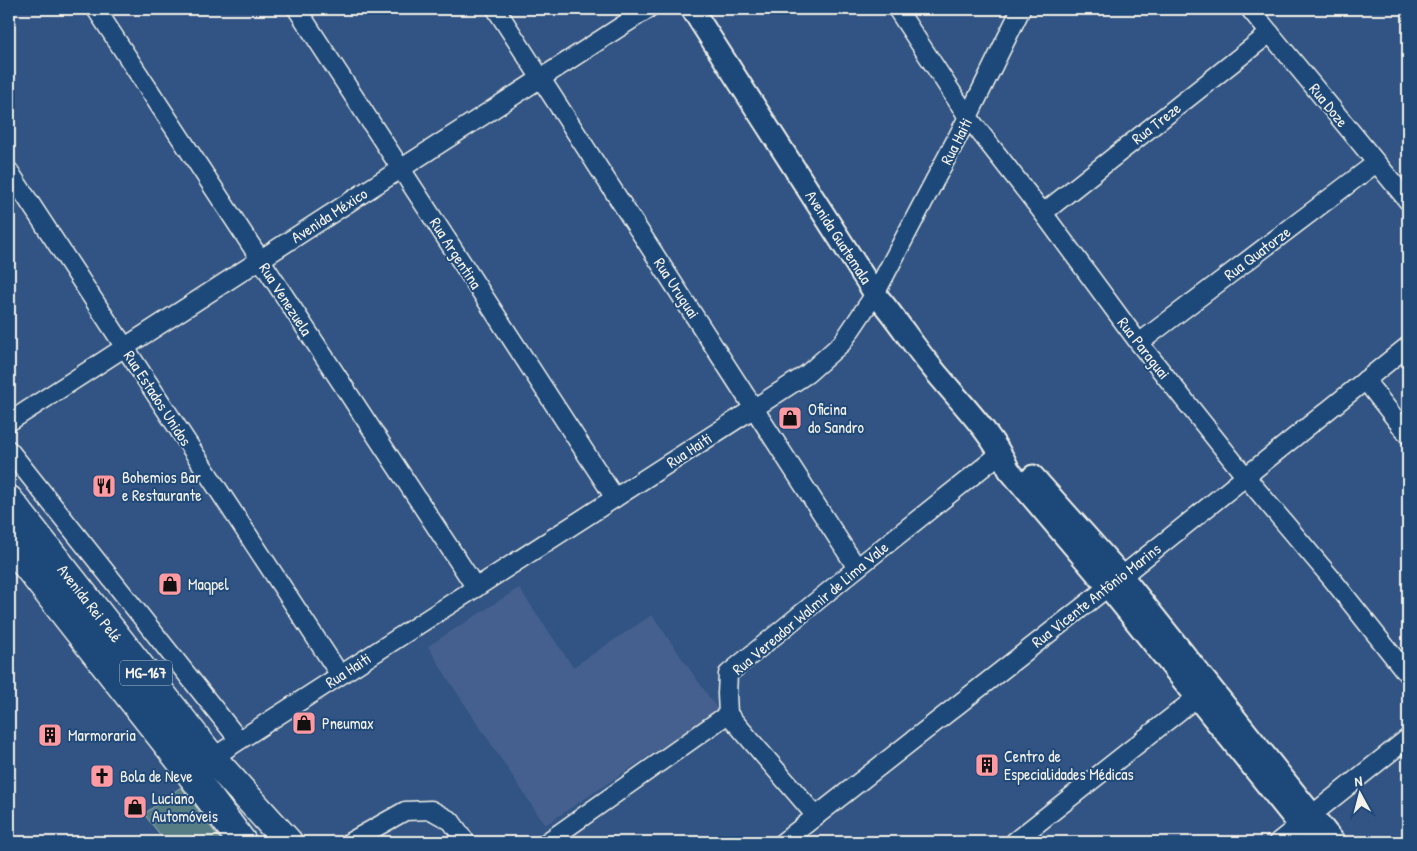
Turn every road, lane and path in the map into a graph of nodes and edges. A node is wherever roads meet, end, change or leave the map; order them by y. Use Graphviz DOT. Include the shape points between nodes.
graph roads {
  1 [pos="96,9"];
  2 [pos="297,9"];
  3 [pos="496,9"];
  4 [pos="648,9"];
  5 [pos="692,9"];
  6 [pos="897,9"];
  7 [pos="1021,9"];
  8 [pos="1250,9"];
  9 [pos="1270,33"];
  10 [pos="541,78"];
  11 [pos="968,117"];
  12 [pos="1376,163"];
  13 [pos="401,168"];
  14 [pos="9,171"];
  15 [pos="1408,201"];
  16 [pos="1043,212"];
  17 [pos="260,260"];
  18 [pos="875,294"];
  19 [pos="1138,343"];
  20 [pos="125,346"];
  21 [pos="1408,346"];
  22 [pos="1365,380"];
  23 [pos="755,408"];
  24 [pos="9,422"];
  25 [pos="1408,436"];
  26 [pos="9,450"];
  27 [pos="1001,453"];
  28 [pos="1245,476"];
  29 [pos="615,498"];
  30 [pos="9,500"];
  31 [pos="9,543"];
  32 [pos="857,568"];
  33 [pos="1115,582"];
  34 [pos="476,588"];
  35 [pos="340,675"];
  36 [pos="1408,675"];
  37 [pos="1203,692"];
  38 [pos="728,714"];
  39 [pos="1408,738"];
  40 [pos="239,740"];
  41 [pos="212,758"];
  42 [pos="816,816"];
  43 [pos="1306,820"];
  44 [pos="366,837"];
  45 [pos="242,842"];
  46 [pos="288,842"];
  47 [pos="350,842"];
  48 [pos="466,842"];
  49 [pos="547,842"];
  50 [pos="783,842"];
  51 [pos="1014,842"];
  52 [pos="1278,842"];
  53 [pos="1313,842"];
  54 [pos="1334,842"];
  1 -- 17 [label="street, Rua Venezuela"];
  2 -- 13 [label="street, Rua Argentina"];
  3 -- 10 [label="street, Rua Uruguai"];
  4 -- 10 [label="street, Avenida México"];
  5 -- 18 [label="street, Avenida Guatemala"];
  6 -- 11 [label="street, Rua Paraguai"];
  7 -- 11 [label="street, Rua Haiti"];
  8 -- 9 [label="street, Rua Doze"];
  9 -- 12 [label="street, Rua Doze"];
  9 -- 16 [label="street, Rua Treze"];
  10 -- 13 [label="street, Avenida México"];
  10 -- 23 [label="street, Rua Uruguai"];
  11 -- 16 [label="street, Rua Paraguai"];
  11 -- 18 [label="street, Rua Haiti"];
  12 -- 15 [label="street, Rua Doze"];
  12 -- 19 [label="street, Rua Quatorze"];
  13 -- 17 [label="street, Avenida México"];
  13 -- 29 [label="street, Rua Argentina"];
  14 -- 20 [label="street, Rua Estados Unidos"];
  16 -- 19 [label="street, Rua Paraguai"];
  17 -- 20 [label="street, Avenida México"];
  17 -- 34 [label="street, Rua Venezuela"];
  18 -- 23 [label="street, Rua Haiti" via="842,343 807,374"];
  18 -- 27 [label="street, Avenida Guatemala"];
  19 -- 28 [label="street, Rua Paraguai"];
  20 -- 24 [label="street, Avenida México"];
  20 -- 35 [label="street, Rua Estados Unidos"];
  21 -- 22 [label="street, Rua Vicente Antônio Marins"];
  22 -- 25 [label="street"];
  22 -- 28 [label="street, Rua Vicente Antônio Marins"];
  23 -- 29 [label="street, Rua Haiti"];
  23 -- 32 [label="street, Rua Uruguai"];
  26 -- 40 [label="street"];
  27 -- 32 [label="street, Rua Vereador Walmir de Lima Vale"];
  27 -- 33 [label="street" via="1020,462"];
  28 -- 33 [label="street, Rua Vicente Antônio Marins"];
  28 -- 36 [label="street, Rua Paraguai"];
  29 -- 34 [label="street, Rua Haiti"];
  30 -- 41 [label="main road, Avenida Rei Pelé / MG-167"];
  31 -- 45 [label="main road, Avenida Rei Pelé / MG-167"];
  32 -- 38 [label="street, Rua Vereador Walmir de Lima Vale" via="728,674"];
  33 -- 37 [label="street"];
  33 -- 42 [label="street, Rua Vicente Antônio Marins"];
  34 -- 35 [label="street, Rua Haiti"];
  35 -- 40 [label="street, Rua Haiti"];
  37 -- 43 [label="street"];
  37 -- 51 [label="street"];
  38 -- 42 [label="street"];
  38 -- 49 [label="street"];
  39 -- 43 [label="street"];
  40 -- 41 [label="street, Rua Haiti"];
  41 -- 46 [label="main road, Avenida Rei Pelé / MG-167"];
  42 -- 50 [label="street, Rua Vicente Antônio Marins"];
  43 -- 52 [label="street"];
  43 -- 53 [label="street"];
  43 -- 54 [label="street"];
  44 -- 47 [label="street"];
  44 -- 48 [label="street" via="405,811 431,810 451,821"];
}
